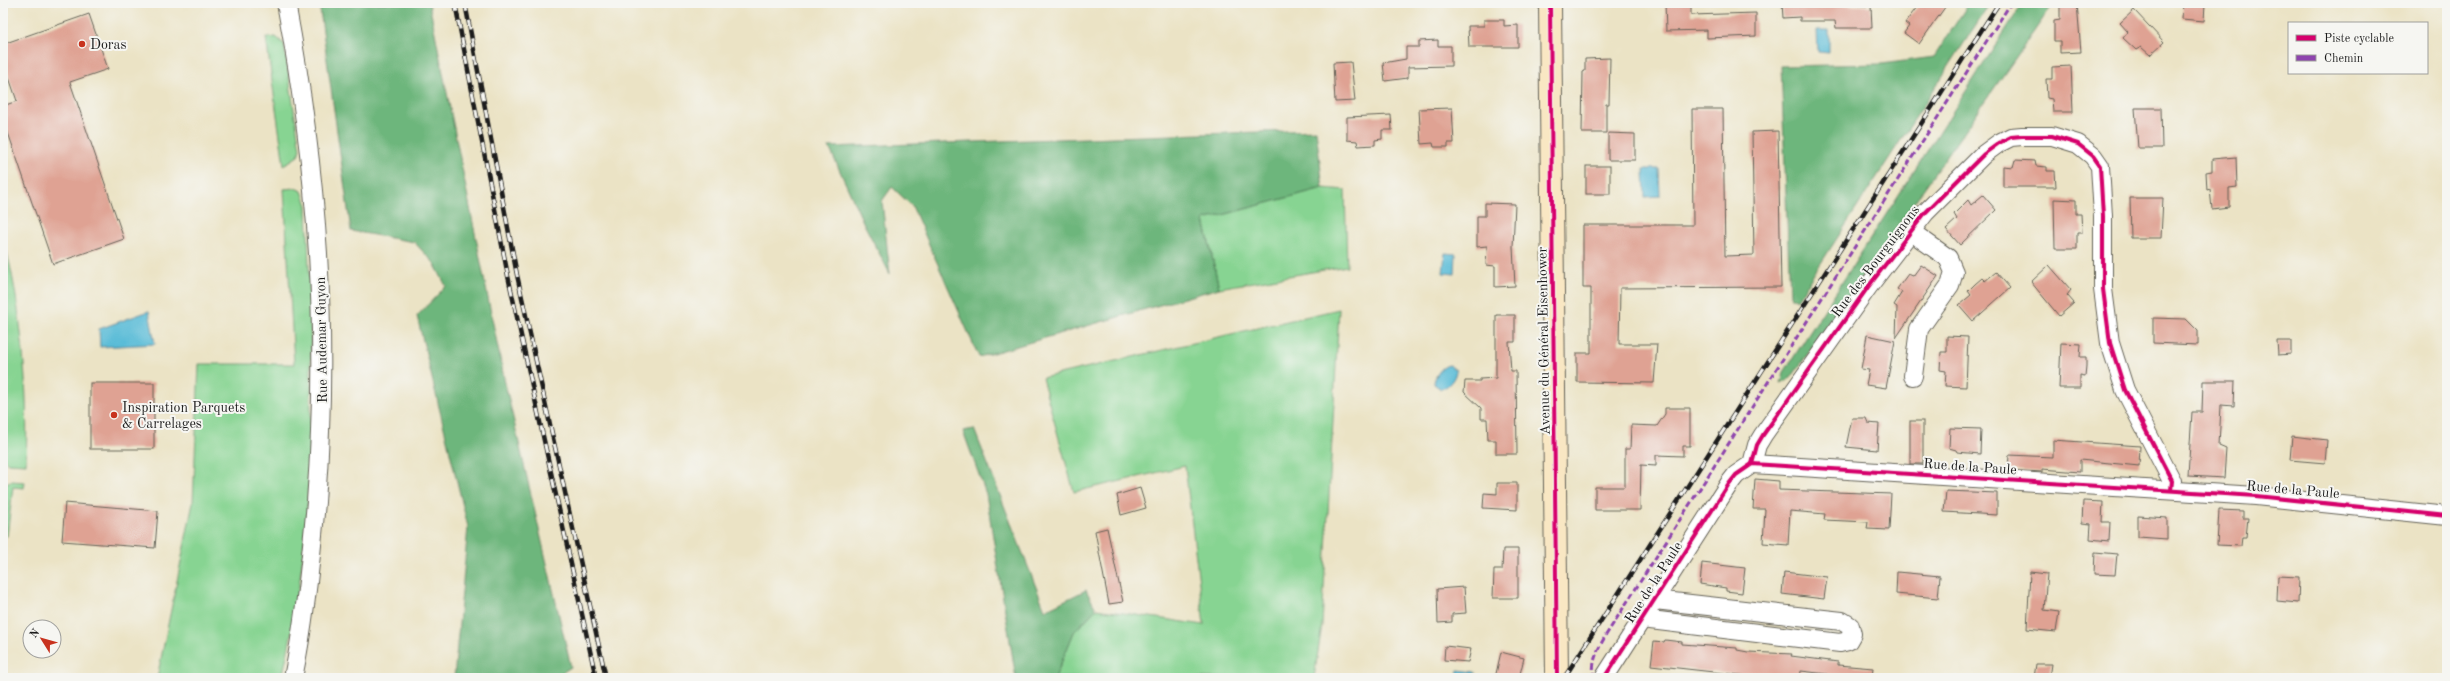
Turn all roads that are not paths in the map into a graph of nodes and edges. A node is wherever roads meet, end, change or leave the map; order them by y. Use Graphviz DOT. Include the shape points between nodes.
graph roads {
  1 [pos="286,3"];
  2 [pos="1550,3"];
  3 [pos="1910,230"];
  4 [pos="1912,376"];
  5 [pos="1752,464"];
  6 [pos="2171,490"];
  7 [pos="2447,516"];
  8 [pos="1655,600"];
  9 [pos="1642,619"];
  10 [pos="293,678"];
  11 [pos="1557,678"];
  12 [pos="1604,678"];
  1 -- 10 [label="street, Rue Audemar Guyon" via="305,113 318,224 323,384 311,556"];
  2 -- 11 [label="main road, Avenue du Général Eisenhower"];
  3 -- 4 [label="street" via="1948,258 1954,272 1950,285 1919,329"];
  3 -- 5 [label="street, Rue des Bourguignons" via="1763,435"];
  3 -- 6 [label="street, Rue des Bourguignons" via="1984,154 2011,137 2052,136 2078,144 2093,156 2100,166 2103,289 2110,343 2125,390 2172,481"];
  5 -- 6 [label="street, Rue de la Paule"];
  5 -- 8 [label="street, Rue de la Paule" via="1736,475 1729,484"];
  6 -- 7 [label="street, Rue de la Paule" via="2355,505"];
  8 -- 9 [label="street, Rue de la Paule"];
  8 -- 9 [label="street" via="1842,621 1850,626 1852,634 1848,641 1840,643"];
  9 -- 12 [label="street, Rue de la Paule"];
}
